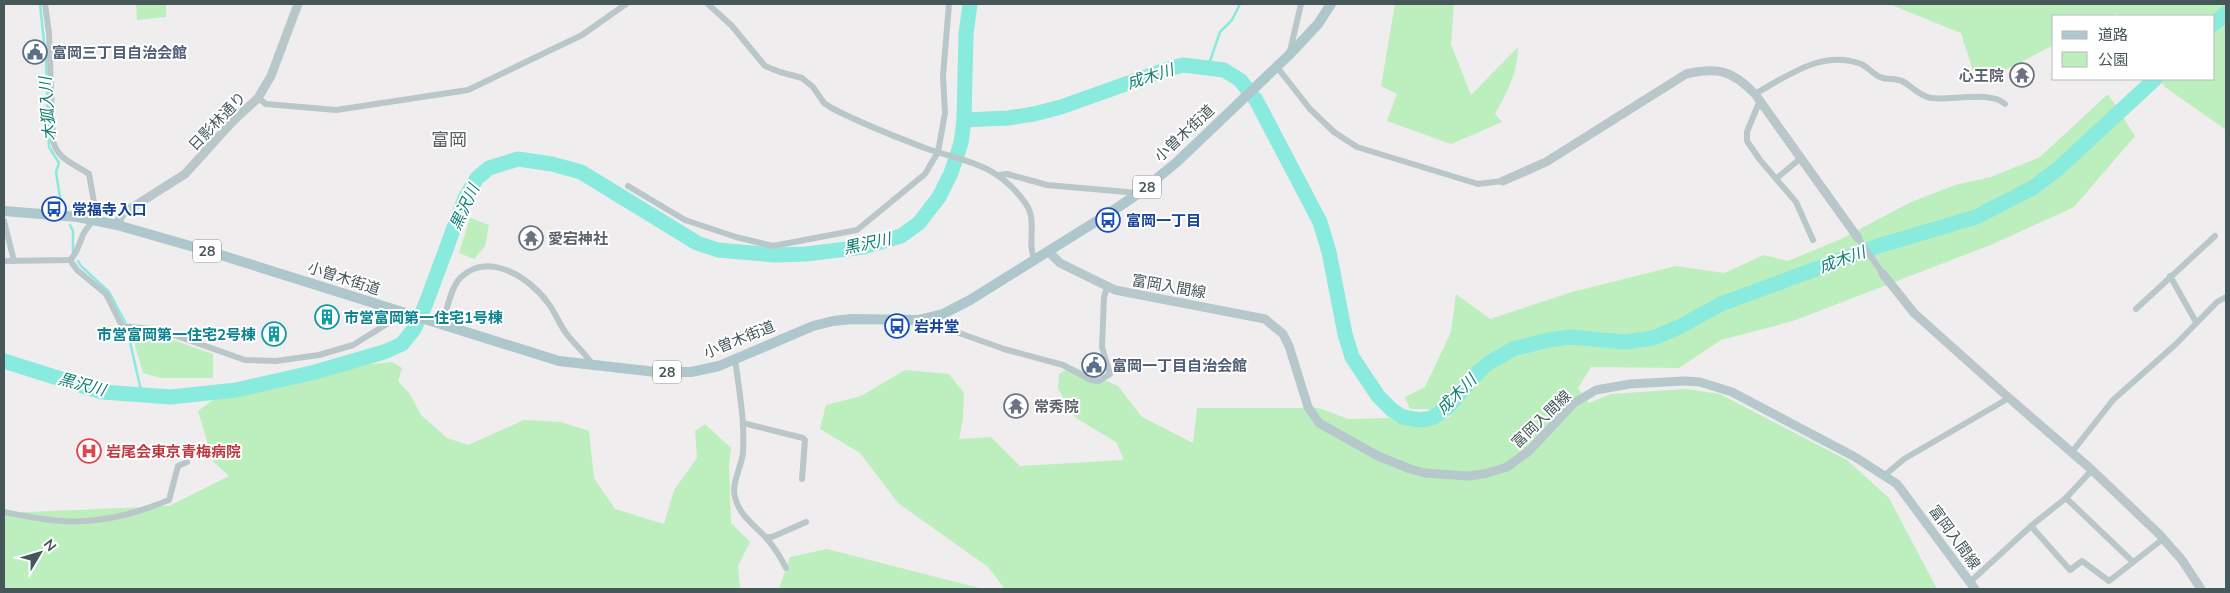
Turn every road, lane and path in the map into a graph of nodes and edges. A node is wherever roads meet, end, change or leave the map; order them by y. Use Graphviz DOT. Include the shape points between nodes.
graph roads {
  1 [pos="44,4"];
  2 [pos="298,4"];
  3 [pos="626,4"];
  4 [pos="708,4"];
  5 [pos="949,4"];
  6 [pos="1301,4"];
  7 [pos="1332,4"];
  8 [pos="1289,55"];
  9 [pos="1274,69"];
  10 [pos="1758,97"];
  11 [pos="258,98"];
  12 [pos="2005,104"];
  13 [pos="938,152"];
  14 [pos="1800,158"];
  15 [pos="999,175"];
  16 [pos="1777,178"];
  17 [pos="1503,181"];
  18 [pos="628,186"];
  19 [pos="1139,193"];
  20 [pos="4,212"];
  21 [pos="94,220"];
  22 [pos="4,221"];
  23 [pos="116,225"];
  24 [pos="2215,236"];
  25 [pos="1858,238"];
  26 [pos="1813,240"];
  27 [pos="1050,252"];
  28 [pos="70,260"];
  29 [pos="1035,260"];
  30 [pos="4,261"];
  31 [pos="14,261"];
  32 [pos="1883,274"];
  33 [pos="2170,276"];
  34 [pos="1107,288"];
  35 [pos="2226,297"];
  36 [pos="2136,310"];
  37 [pos="404,313"];
  38 [pos="929,318"];
  39 [pos="2196,322"];
  40 [pos="437,323"];
  41 [pos="736,359"];
  42 [pos="593,366"];
  43 [pos="2008,398"];
  44 [pos="744,423"];
  45 [pos="2072,452"];
  46 [pos="187,462"];
  47 [pos="2092,470"];
  48 [pos="1886,475"];
  49 [pos="802,479"];
  50 [pos="2066,498"];
  51 [pos="4,512"];
  52 [pos="806,522"];
  53 [pos="2031,526"];
  54 [pos="766,537"];
  55 [pos="2163,539"];
  56 [pos="2133,562"];
  57 [pos="786,568"];
  58 [pos="1973,586"];
  59 [pos="2201,589"];
  1 -- 21 [label="street" via="49,33 53,141 62,157 89,174 95,205"];
  2 -- 11 [label="street, 日影林通り"];
  3 -- 11 [label="street" via="582,35 468,90 336,110 266,104"];
  4 -- 13 [label="street" via="732,26 765,66 802,78 837,111"];
  5 -- 13 [label="street" via="942,76 945,113"];
  6 -- 8 [label="street"];
  7 -- 8 [label="main road, 小曽木街道 / 28"];
  8 -- 9 [label="main road, 小曽木街道 / 28"];
  9 -- 17 [label="street" via="1334,132 1357,147 1478,184"];
  9 -- 19 [label="main road, 小曽木街道 / 28" via="1177,162"];
  10 -- 12 [label="street" via="1794,72 1821,60 1861,64 1881,78 1901,80 1924,97 2001,99"];
  10 -- 14 [label="street"];
  10 -- 16 [label="street" via="1747,141"];
  10 -- 17 [label="street" via="1742,80 1726,72 1707,69 1686,74 1546,162"];
  11 -- 23 [label="street, 日影林通り" via="185,174 122,214"];
  13 -- 15 [label="street"];
  13 -- 18 [label="street" via="925,174 857,230 773,246 685,220"];
  14 -- 16 [label="street"];
  14 -- 25 [label="street"];
  15 -- 19 [label="street" via="1007,174 1047,185"];
  15 -- 29 [label="street" via="1029,209"];
  16 -- 26 [label="street" via="1796,202"];
  19 -- 27 [label="main road, 小曽木街道 / 28"];
  20 -- 21 [label="main road, 小曽木街道 / 28"];
  21 -- 23 [label="main road, 小曽木街道 / 28"];
  21 -- 28 [label="street"];
  22 -- 31 [label="street"];
  23 -- 37 [label="main road, 小曽木街道 / 28"];
  24 -- 33 [label="street"];
  25 -- 32 [label="street"];
  27 -- 29 [label="main road, 小曽木街道 / 28"];
  27 -- 34 [label="main road, 富岡入間線" via="1060,263"];
  28 -- 31 [label="street"];
  28 -- 37 [label="street" via="106,294 122,326 160,330 245,360 276,361 318,355 354,345"];
  29 -- 38 [label="main road, 小曽木街道 / 28" via="958,307"];
  30 -- 31 [label="street"];
  32 -- 43 [label="street" via="1914,314"];
  33 -- 36 [label="street"];
  33 -- 39 [label="street"];
  34 -- 38 [label="street" via="1102,347 1110,374 1099,381 1063,365 1004,349 934,324"];
  34 -- 48 [label="main road, 富岡入間線" via="1265,319 1289,346 1308,407 1319,423 1410,470 1468,476 1507,467 1528,451 1574,403 1596,390 1630,384 1684,381 1700,382 1732,392"];
  35 -- 39 [label="street"];
  37 -- 40 [label="main road, 小曽木街道 / 28"];
  38 -- 41 [label="main road, 小曽木街道 / 28" via="833,321 795,333"];
  39 -- 45 [label="street" via="2113,400"];
  40 -- 42 [label="main road, 小曽木街道 / 28" via="559,361"];
  40 -- 42 [label="street" via="461,278 483,266 494,265 518,276 542,295 566,334"];
  41 -- 42 [label="main road, 小曽木街道 / 28" via="682,372"];
  41 -- 44 [label="street"];
  43 -- 45 [label="street"];
  43 -- 48 [label="street" via="1904,459"];
  44 -- 49 [label="street" via="803,438"];
  44 -- 54 [label="street" via="743,454 734,488 735,497 754,528"];
  45 -- 47 [label="street"];
  46 -- 51 [label="street" via="178,466 169,500 134,513 83,522"];
  47 -- 50 [label="street"];
  47 -- 55 [label="street"];
  48 -- 58 [label="main road, 富岡入間線" via="1907,496"];
  50 -- 53 [label="street"];
  50 -- 56 [label="street"];
  52 -- 54 [label="street"];
  53 -- 56 [label="street" via="2070,570 2082,561 2110,581"];
  53 -- 58 [label="street"];
  54 -- 57 [label="street"];
  55 -- 56 [label="street"];
  55 -- 59 [label="street"];
}
